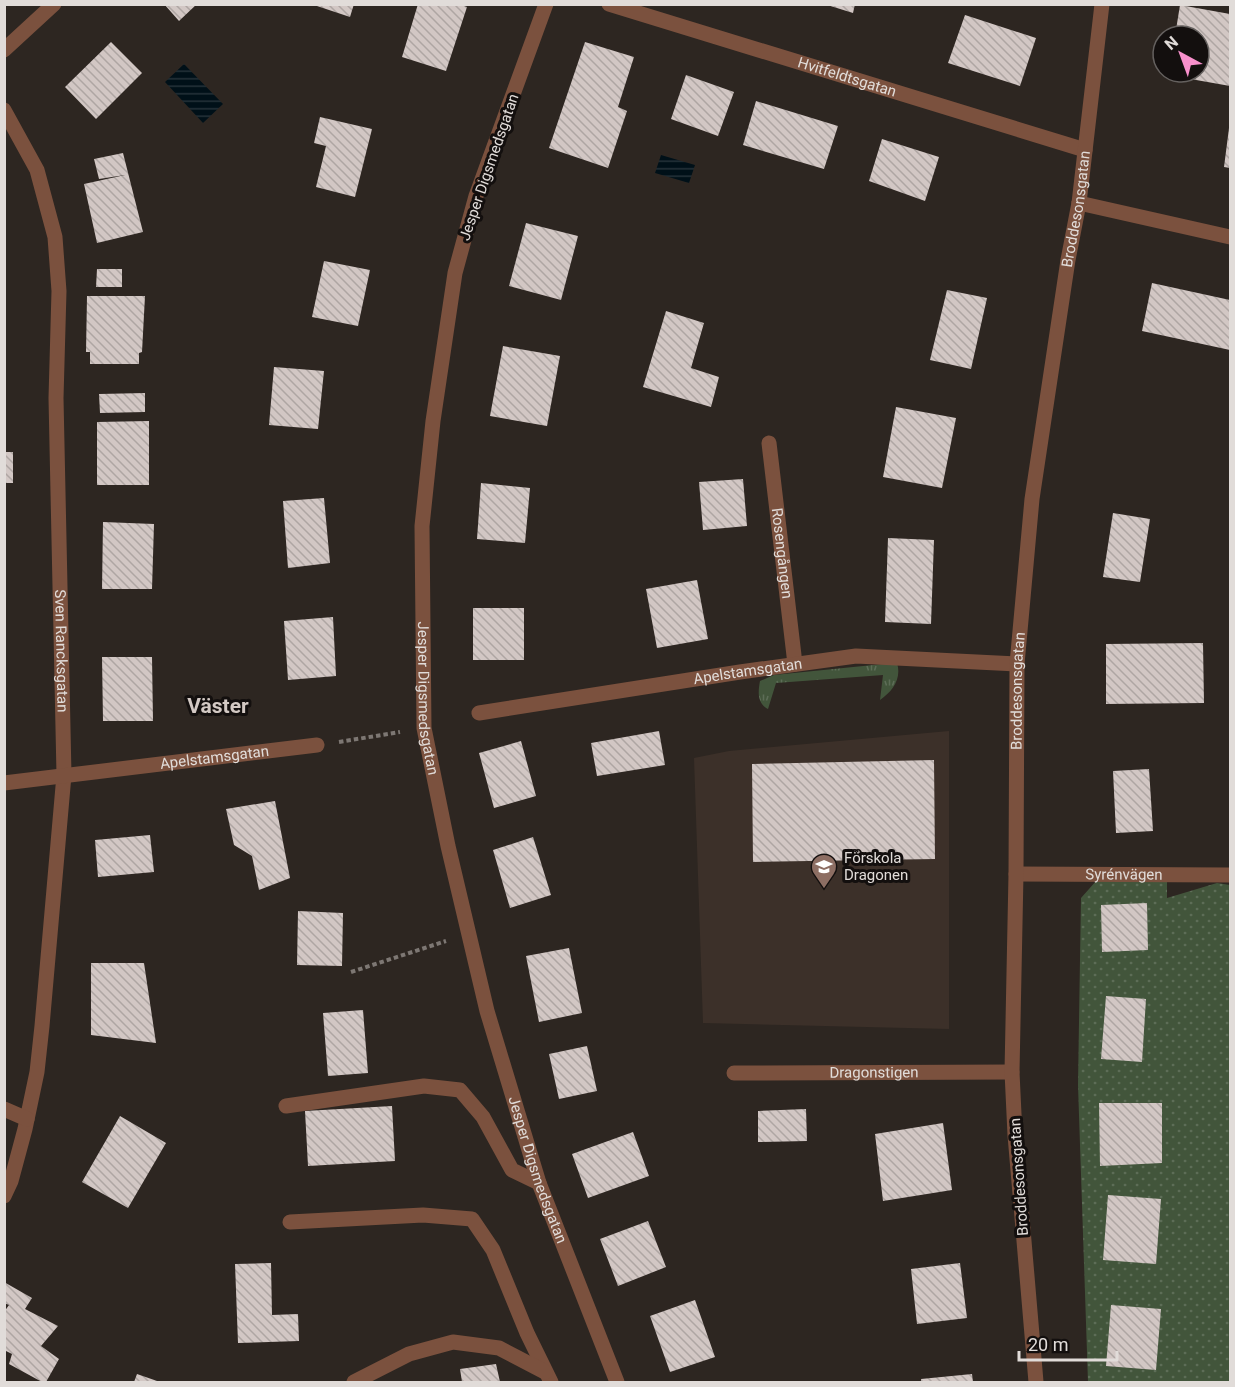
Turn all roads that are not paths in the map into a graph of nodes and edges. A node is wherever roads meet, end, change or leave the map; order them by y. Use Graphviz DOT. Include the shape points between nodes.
graph roads {
  1 [pos="54,4"];
  2 [pos="546,4"];
  3 [pos="609,4"];
  4 [pos="1102,4"];
  5 [pos="4,50"];
  6 [pos="4,110"];
  7 [pos="1085,150"];
  8 [pos="1079,203"];
  9 [pos="1230,237"];
  10 [pos="769,443"];
  11 [pos="795,664"];
  12 [pos="1017,664"];
  13 [pos="479,712"];
  14 [pos="317,745"];
  15 [pos="64,774"];
  16 [pos="4,783"];
  17 [pos="1016,874"];
  18 [pos="1230,875"];
  19 [pos="1012,1072"];
  20 [pos="734,1073"];
  21 [pos="286,1106"];
  22 [pos="4,1109"];
  23 [pos="27,1119"];
  24 [pos="539,1183"];
  25 [pos="4,1196"];
  26 [pos="290,1222"];
  27 [pos="548,1377"];
  28 [pos="354,1383"];
  29 [pos="617,1383"];
  30 [pos="1036,1383"];
  1 -- 5 [label="street"];
  2 -- 24 [label="street, Jesper Digsmedsgatan" via="476,196 455,273 422,526 424,728 487,1011"];
  3 -- 7 [label="street, Hvitfeldtsgatan"];
  4 -- 7 [label="street, Broddesonsgatan"];
  6 -- 15 [label="street, Sven Rancksgatan" via="37,170 55,237 59,291 56,398"];
  7 -- 8 [label="street, Broddesonsgatan"];
  8 -- 9 [label="street"];
  8 -- 12 [label="street, Broddesonsgatan" via="1032,499"];
  10 -- 11 [label="street, Rosengången"];
  11 -- 12 [label="street, Apelstamsgatan" via="856,656"];
  11 -- 13 [label="street, Apelstamsgatan"];
  12 -- 17 [label="street, Broddesonsgatan"];
  14 -- 15 [label="street, Apelstamsgatan"];
  15 -- 16 [label="street, Apelstamsgatan"];
  15 -- 23 [label="street, Sven Rancksgatan" via="42,1026"];
  17 -- 18 [label="street, Syrénvägen"];
  17 -- 19 [label="street, Broddesonsgatan"];
  19 -- 20 [label="street, Dragonstigen"];
  19 -- 30 [label="street, Broddesonsgatan"];
  21 -- 24 [label="street" via="424,1086 460,1090 483,1117 512,1170"];
  22 -- 23 [label="street"];
  23 -- 25 [label="street, Sven Rancksgatan"];
  24 -- 29 [label="street, Jesper Digsmedsgatan"];
  26 -- 27 [label="street" via="423,1215 471,1219 493,1250"];
  27 -- 28 [label="street" via="499,1348 453,1342 409,1354"];
}
